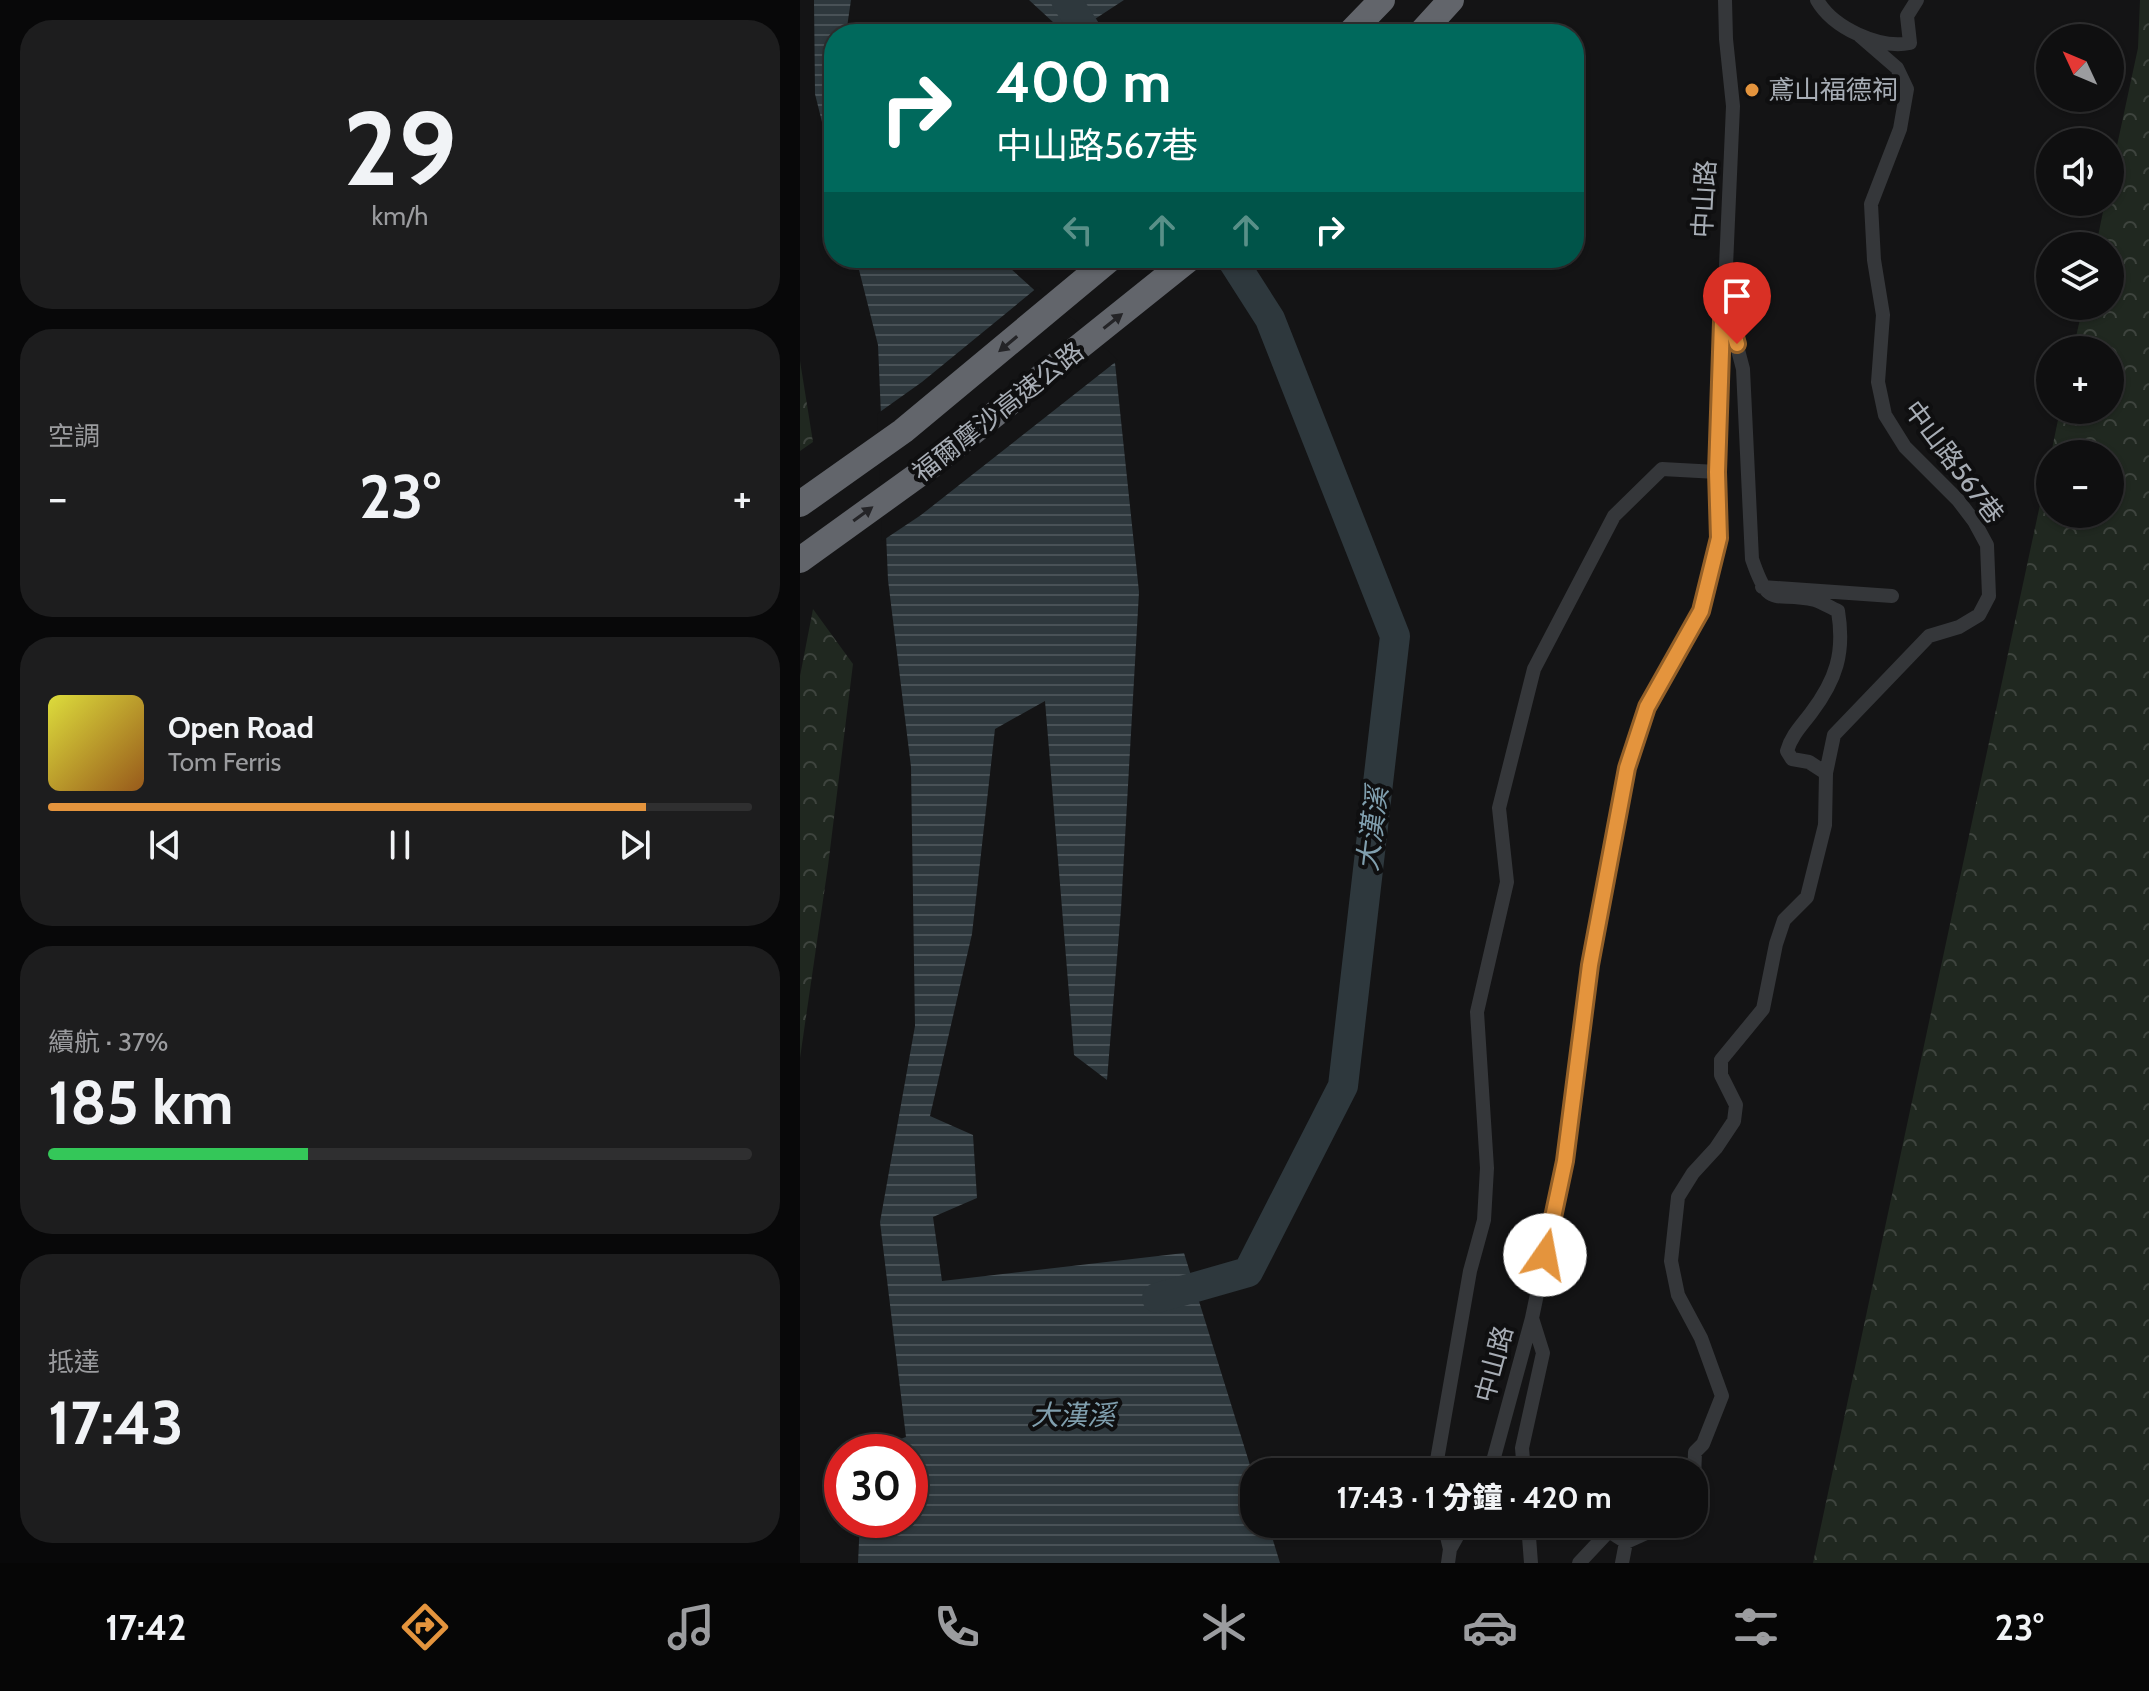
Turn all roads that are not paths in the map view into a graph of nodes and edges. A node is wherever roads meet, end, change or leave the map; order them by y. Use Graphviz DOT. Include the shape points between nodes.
graph roads {
  1 [pos="1382,0"];
  2 [pos="1451,0"];
  3 [pos="1725,0"];
  4 [pos="1817,0"];
  5 [pos="1917,0"];
  6 [pos="1359,24"];
  7 [pos="1429,24"];
  8 [pos="1860,36"];
  9 [pos="1099,268"];
  10 [pos="1178,268"];
  11 [pos="1723,292"];
  12 [pos="1717,472"];
  13 [pos="800,504"];
  14 [pos="800,560"];
  15 [pos="1762,587"];
  16 [pos="1892,596"];
  17 [pos="1826,773"];
  18 [pos="1532,1318"];
  19 [pos="1437,1458"];
  20 [pos="1494,1458"];
  21 [pos="1523,1458"];
  22 [pos="1695,1458"];
  23 [pos="1529,1538"];
  24 [pos="1635,1538"];
  25 [pos="1626,1542"];
  26 [pos="1531,1563"];
  27 [pos="1579,1563"];
  28 [pos="1622,1563"];
  1 -- 6 [label="highway"];
  2 -- 7 [label="highway"];
  3 -- 11 [label="street, 中山路" via="1733,106"];
  4 -- 8 [label="street" via="1824,12"];
  5 -- 8 [label="street" via="1907,16 1910,43 1899,46"];
  8 -- 17 [label="street, 中山路567巷" via="1897,68 1907,89 1900,129 1871,204 1883,315 1878,382 1885,415 1905,447 1974,521 1987,545 1989,596 1979,615 1929,636 1834,735"];
  9 -- 13 [label="highway, 福爾摩沙高速公路, one-way" via="903,431"];
  14 -- 10 [label="highway, 福爾摩沙高速公路, one-way" via="929,467"];
  11 -- 12 [label="street, 中山路"];
  11 -- 15 [label="street" via="1743,369 1752,559"];
  12 -- 18 [label="street, 中山路" via="1719,538 1701,611 1647,707 1627,768 1590,965 1565,1161"];
  12 -- 19 [label="street" via="1662,469 1614,516 1534,669 1499,808 1507,882 1477,1012 1487,1168 1484,1220"];
  15 -- 16 [label="street"];
  15 -- 17 [label="street" via="1779,598 1815,600 1838,611 1843,640 1829,690 1787,751 1792,759"];
  17 -- 22 [label="street, 中山路567巷" via="1825,825 1807,897 1784,920 1763,1009 1721,1060 1721,1075 1736,1105 1734,1121 1678,1197 1671,1261 1678,1295 1722,1396"];
  18 -- 20 [label="street, 中山路"];
  18 -- 21 [label="street" via="1543,1353"];
  23 -- 26 [label="street"];
  24 -- 25 [label="street"];
  25 -- 27 [label="street" via="1609,1531"];
  25 -- 28 [label="street"];
}
